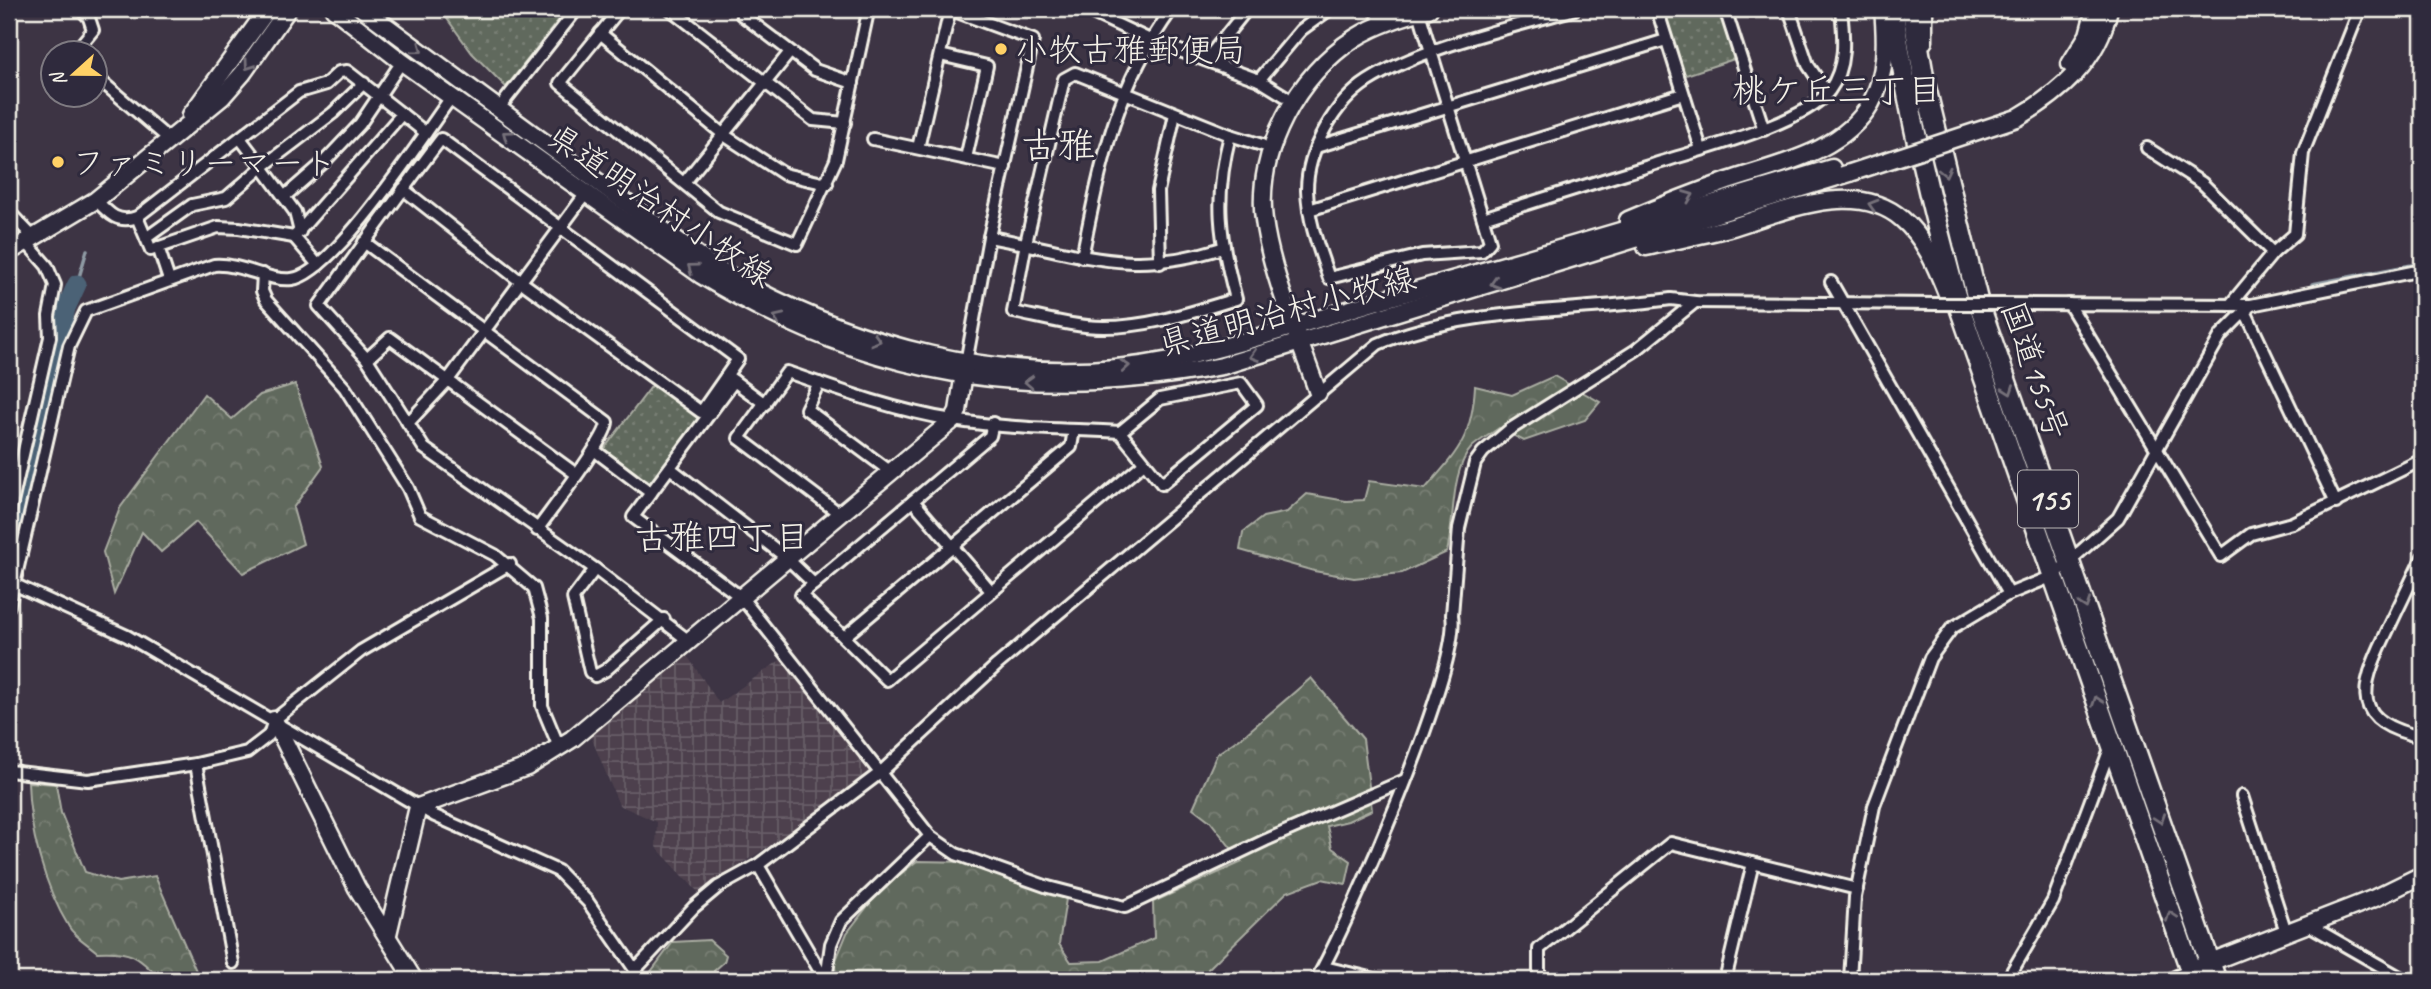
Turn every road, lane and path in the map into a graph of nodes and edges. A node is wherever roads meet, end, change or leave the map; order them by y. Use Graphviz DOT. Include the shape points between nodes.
graph roads {
  1 [pos="81,9"];
  2 [pos="268,9"];
  3 [pos="288,9"];
  4 [pos="334,9"];
  5 [pos="363,9"];
  6 [pos="577,9"];
  7 [pos="620,9"];
  8 [pos="670,9"];
  9 [pos="744,9"];
  10 [pos="860,9"];
  11 [pos="949,9"];
  12 [pos="1084,9"];
  13 [pos="1172,9"];
  14 [pos="1247,9"];
  15 [pos="1330,9"];
  16 [pos="1575,9"];
  17 [pos="1657,9"];
  18 [pos="1724,9"];
  19 [pos="1789,9"];
  20 [pos="1841,9"];
  21 [pos="1883,9"];
  22 [pos="1894,9"];
  23 [pos="1912,9"];
  24 [pos="1924,9"];
  25 [pos="2095,9"];
  26 [pos="2109,9"];
  27 [pos="2360,9"];
  28 [pos="1422,10"];
  29 [pos="1104,13"];
  30 [pos="600,33"];
  31 [pos="86,38"];
  32 [pos="1150,40"];
  33 [pos="1666,40"];
  34 [pos="790,51"];
  35 [pos="1432,53"];
  36 [pos="940,55"];
  37 [pos="1207,59"];
  38 [pos="397,69"];
  39 [pos="1259,80"];
  40 [pos="766,82"];
  41 [pos="364,83"];
  42 [pos="853,83"];
  43 [pos="108,85"];
  44 [pos="1925,85"];
  45 [pos="1124,92"];
  46 [pos="1827,93"];
  47 [pos="1683,94"];
  48 [pos="452,96"];
  49 [pos="1285,96"];
  50 [pos="379,97"];
  51 [pos="499,108"];
  52 [pos="1449,108"];
  53 [pos="2015,113"];
  54 [pos="402,114"];
  55 [pos="1175,114"];
  56 [pos="845,123"];
  57 [pos="1764,130"];
  58 [pos="426,133"];
  59 [pos="176,134"];
  60 [pos="724,135"];
  61 [pos="1230,135"];
  62 [pos="240,138"];
  63 [pos="873,139"];
  64 [pos="1262,145"];
  65 [pos="1316,147"];
  66 [pos="918,148"];
  67 [pos="1700,149"];
  68 [pos="2147,149"];
  69 [pos="966,158"];
  70 [pos="1465,161"];
  71 [pos="262,167"];
  72 [pos="1005,167"];
  73 [pos="684,183"];
  74 [pos="827,184"];
  75 [pos="403,189"];
  76 [pos="587,192"];
  77 [pos="284,197"];
  78 [pos="96,200"];
  79 [pos="1309,209"];
  80 [pos="9,212"];
  81 [pos="137,217"];
  82 [pos="1483,218"];
  83 [pos="559,228"];
  84 [pos="297,235"];
  85 [pos="989,237"];
  86 [pos="146,238"];
  87 [pos="30,240"];
  88 [pos="364,242"];
  89 [pos="1026,243"];
  90 [pos="158,247"];
  91 [pos="1222,248"];
  92 [pos="9,251"];
  93 [pos="2273,253"];
  94 [pos="1082,257"];
  95 [pos="1559,257"];
  96 [pos="1160,263"];
  97 [pos="318,265"];
  98 [pos="2422,270"];
  99 [pos="263,274"];
  100 [pos="169,280"];
  101 [pos="520,281"];
  102 [pos="1831,282"];
  103 [pos="1695,302"];
  104 [pos="1844,303"];
  105 [pos="2069,304"];
  106 [pos="2230,304"];
  107 [pos="2248,308"];
  108 [pos="1294,324"];
  109 [pos="485,330"];
  110 [pos="1300,342"];
  111 [pos="367,359"];
  112 [pos="965,369"];
  113 [pos="731,379"];
  114 [pos="448,380"];
  115 [pos="819,383"];
  116 [pos="1318,393"];
  117 [pos="765,404"];
  118 [pos="953,420"];
  119 [pos="408,423"];
  120 [pos="993,424"];
  121 [pos="2001,427"];
  122 [pos="1074,430"];
  123 [pos="1120,432"];
  124 [pos="594,450"];
  125 [pos="2158,451"];
  126 [pos="2422,460"];
  127 [pos="1144,463"];
  128 [pos="670,468"];
  129 [pos="891,472"];
  130 [pos="576,474"];
  131 [pos="651,493"];
  132 [pos="913,500"];
  133 [pos="2336,503"];
  134 [pos="840,514"];
  135 [pos="9,516"];
  136 [pos="537,530"];
  137 [pos="952,545"];
  138 [pos="2422,558"];
  139 [pos="788,559"];
  140 [pos="2070,561"];
  141 [pos="510,564"];
  142 [pos="595,569"];
  143 [pos="2053,576"];
  144 [pos="12,584"];
  145 [pos="814,584"];
  146 [pos="991,591"];
  147 [pos="2009,594"];
  148 [pos="742,598"];
  149 [pos="9,606"];
  150 [pos="664,619"];
  151 [pos="844,637"];
  152 [pos="689,641"];
  153 [pos="274,720"];
  154 [pos="2422,737"];
  155 [pos="2112,743"];
  156 [pos="559,747"];
  157 [pos="195,764"];
  158 [pos="9,771"];
  159 [pos="880,773"];
  160 [pos="1405,780"];
  161 [pos="2242,796"];
  162 [pos="418,807"];
  163 [pos="930,836"];
  164 [pos="1754,863"];
  165 [pos="758,865"];
  166 [pos="2422,875"];
  167 [pos="1857,889"];
  168 [pos="2309,925"];
  169 [pos="2286,932"];
  170 [pos="388,934"];
  171 [pos="233,963"];
  172 [pos="1324,967"];
  173 [pos="635,970"];
  174 [pos="2213,971"];
  175 [pos="2192,975"];
  176 [pos="414,980"];
  177 [pos="642,980"];
  178 [pos="826,980"];
  179 [pos="1316,980"];
  180 [pos="1379,980"];
  181 [pos="1539,980"];
  182 [pos="1725,980"];
  183 [pos="1850,980"];
  184 [pos="2007,980"];
  185 [pos="2168,980"];
  186 [pos="2405,980"];
  1 -- 31 [label="street" via="93,30"];
  2 -- 59 [label="main road"];
  3 -- 59 [label="main road, one-way" via="229,89"];
  4 -- 48 [label="main road, 県道明治村小牧線"];
  5 -- 51 [label="main road, 県道明治村小牧線, one-way"];
  6 -- 51 [label="street"];
  7 -- 30 [label="street"];
  8 -- 40 [label="street"];
  9 -- 34 [label="street" via="742,15"];
  10 -- 42 [label="street" via="868,12"];
  11 -- 36 [label="street"];
  11 -- 72 [label="street" via="1032,40"];
  12 -- 29 [label="street"];
  13 -- 32 [label="street"];
  14 -- 37 [label="street"];
  15 -- 39 [label="street" via="1301,30"];
  16 -- 35 [label="street"];
  17 -- 33 [label="street"];
  18 -- 57 [label="street"];
  19 -- 46 [label="street" via="1808,65"];
  20 -- 46 [label="street" via="1843,57"];
  95 -- 21 [label="main road, one-way" via="1647,212 1797,159 1841,136 1859,119 1878,87 1885,54"];
  22 -- 121 [label="highway, 国道155号 / 155" via="1938,231"];
  23 -- 44 [label="highway, 国道155号 / 155"];
  24 -- 44 [label="main road"];
  25 -- 53 [label="main road" via="2082,46 2062,75"];
  26 -- 53 [label="main road" via="2098,42 2074,75 2048,100"];
  27 -- 93 [label="street" via="2303,153 2295,234"];
  28 -- 35 [label="street"];
  28 -- 108 [label="main road" via="1356,38 1331,57 1294,101 1281,125 1270,155 1264,218"];
  29 -- 32 [label="street"];
  30 -- 60 [label="street"];
  30 -- 73 [label="street" via="560,83"];
  32 -- 37 [label="street"];
  32 -- 45 [label="street"];
  33 -- 47 [label="street"];
  33 -- 52 [label="street"];
  34 -- 40 [label="street"];
  34 -- 42 [label="street" via="815,70"];
  35 -- 52 [label="street"];
  35 -- 65 [label="street" via="1392,67 1365,83 1341,106"];
  36 -- 66 [label="street"];
  36 -- 69 [label="street" via="987,66"];
  37 -- 39 [label="street"];
  38 -- 50 [label="street"];
  39 -- 49 [label="street"];
  40 -- 56 [label="street" via="813,120"];
  40 -- 60 [label="street"];
  41 -- 50 [label="street"];
  41 -- 62 [label="street" via="347,71 339,72 326,84 299,92"];
  41 -- 71 [label="street"];
  42 -- 56 [label="street"];
  43 -- 59 [label="street"];
  44 -- 140 [label="highway, 国道155号 / 155, one-way" via="1977,298"];
  45 -- 55 [label="street"];
  45 -- 89 [label="street" via="1075,73 1064,79"];
  45 -- 94 [label="street" via="1107,142"];
  46 -- 57 [label="street"];
  47 -- 67 [label="street"];
  47 -- 70 [label="street"];
  48 -- 58 [label="street"];
  76 -- 48 [label="main road, 県道明治村小牧線, one-way"];
  50 -- 54 [label="street"];
  50 -- 77 [label="street" via="323,163"];
  51 -- 112 [label="main road, 県道明治村小牧線, one-way" via="708,263 757,292 860,336"];
  52 -- 65 [label="street"];
  52 -- 70 [label="street"];
  53 -- 95 [label="main road"];
  54 -- 58 [label="street"];
  54 -- 84 [label="street"];
  55 -- 61 [label="street"];
  55 -- 96 [label="street" via="1158,191"];
  56 -- 74 [label="street"];
  57 -- 67 [label="street"];
  58 -- 97 [label="street" via="351,233"];
  59 -- 78 [label="main road"];
  60 -- 73 [label="street"];
  60 -- 74 [label="street" via="784,174"];
  61 -- 64 [label="street"];
  61 -- 91 [label="street" via="1219,192"];
  62 -- 71 [label="street"];
  62 -- 81 [label="street"];
  63 -- 66 [label="street"];
  65 -- 79 [label="street" via="1307,187"];
  66 -- 69 [label="street"];
  67 -- 82 [label="street"];
  68 -- 93 [label="street" via="2202,183"];
  69 -- 72 [label="street"];
  70 -- 79 [label="street"];
  70 -- 82 [label="street"];
  71 -- 77 [label="street"];
  71 -- 86 [label="street" via="226,198 192,205"];
  72 -- 85 [label="street"];
  73 -- 74 [label="street" via="719,212 797,244"];
  75 -- 83 [label="street" via="441,139"];
  75 -- 88 [label="street"];
  75 -- 101 [label="street"];
  76 -- 83 [label="street"];
  112 -- 76 [label="main road, 県道明治村小牧線, one-way" via="856,349 749,304"];
  77 -- 84 [label="street" via="295,212"];
  78 -- 81 [label="street" via="115,218"];
  78 -- 87 [label="main road"];
  79 -- 82 [label="street" via="1329,278 1422,255 1482,251 1490,242"];
  80 -- 87 [label="street"];
  81 -- 86 [label="street"];
  83 -- 101 [label="street"];
  83 -- 113 [label="street" via="738,359"];
  84 -- 90 [label="street" via="218,228"];
  84 -- 97 [label="street"];
  85 -- 89 [label="street"];
  85 -- 112 [label="street"];
  86 -- 90 [label="street" via="151,250"];
  87 -- 92 [label="main road"];
  87 -- 135 [label="street" via="55,285 50,337"];
  88 -- 109 [label="street"];
  88 -- 111 [label="street" via="318,306"];
  89 -- 91 [label="street" via="1013,312 1101,327 1171,319 1236,299"];
  89 -- 94 [label="street"];
  90 -- 100 [label="street"];
  91 -- 96 [label="street"];
  93 -- 106 [label="street"];
  94 -- 96 [label="street" via="1119,264"];
  95 -- 108 [label="main road, 県道明治村小牧線"];
  95 -- 110 [label="main road, 県道明治村小牧線, one-way"];
  121 -- 95 [label="main road, one-way" via="1932,258 1901,218 1875,204 1826,202 1703,234"];
  97 -- 99 [label="street" via="290,280"];
  98 -- 107 [label="street"];
  99 -- 100 [label="street" via="223,264"];
  99 -- 141 [label="street" via="262,291 270,306 345,388 408,488 420,516"];
  100 -- 144 [label="street" via="94,306 81,318 69,346"];
  101 -- 109 [label="street"];
  101 -- 113 [label="street" via="701,411"];
  102 -- 104 [label="street"];
  103 -- 104 [label="street"];
  103 -- 116 [label="street" via="1671,299 1449,322 1409,331 1378,344"];
  103 -- 160 [label="street" via="1636,350 1509,430 1475,463 1459,528 1454,626 1440,686"];
  104 -- 105 [label="street, bridge"];
  104 -- 147 [label="street"];
  105 -- 106 [label="street"];
  105 -- 125 [label="street"];
  106 -- 107 [label="street"];
  107 -- 125 [label="street" via="2214,346"];
  107 -- 133 [label="street"];
  108 -- 110 [label="main road"];
  112 -- 108 [label="main road, 県道明治村小牧線, one-way" via="1139,365 1217,349"];
  109 -- 114 [label="street"];
  109 -- 124 [label="street" via="607,422"];
  110 -- 112 [label="main road, 県道明治村小牧線, one-way" via="1222,366 1141,379 1038,383"];
  110 -- 116 [label="main road"];
  111 -- 114 [label="street" via="390,338"];
  111 -- 119 [label="street"];
  112 -- 118 [label="main road"];
  113 -- 117 [label="street"];
  113 -- 128 [label="street"];
  114 -- 119 [label="street"];
  114 -- 130 [label="street"];
  115 -- 117 [label="street" via="787,372"];
  115 -- 118 [label="street"];
  115 -- 129 [label="street" via="806,409"];
  116 -- 159 [label="street" via="998,665"];
  117 -- 134 [label="street" via="739,438"];
  118 -- 120 [label="street"];
  118 -- 129 [label="main road"];
  119 -- 136 [label="street" via="424,448"];
  120 -- 122 [label="street"];
  120 -- 132 [label="street" via="990,436"];
  121 -- 143 [label="highway, 国道155号 / 155"];
  122 -- 123 [label="street"];
  122 -- 137 [label="street" via="1072,447"];
  123 -- 127 [label="street"];
  123 -- 127 [label="street" via="1160,399 1214,388 1241,383 1257,405 1162,484"];
  124 -- 130 [label="street"];
  124 -- 131 [label="street"];
  125 -- 133 [label="street" via="2221,556 2251,534 2292,523"];
  125 -- 140 [label="street" via="2118,518"];
  126 -- 133 [label="street"];
  127 -- 146 [label="street"];
  128 -- 131 [label="street"];
  128 -- 139 [label="street"];
  129 -- 134 [label="main road"];
  130 -- 136 [label="street"];
  131 -- 148 [label="street" via="633,517"];
  132 -- 137 [label="street"];
  132 -- 145 [label="street"];
  134 -- 139 [label="main road"];
  136 -- 142 [label="street"];
  137 -- 146 [label="street"];
  137 -- 151 [label="street"];
  138 -- 154 [label="street" via="2369,668 2365,699 2387,727"];
  139 -- 145 [label="street"];
  139 -- 148 [label="main road"];
  140 -- 143 [label="street"];
  140 -- 174 [label="highway, 国道155号 / 155, one-way"];
  141 -- 153 [label="street" via="361,651"];
  141 -- 156 [label="street" via="534,588 537,598 542,618 542,706"];
  142 -- 150 [label="street"];
  142 -- 150 [label="street" via="573,598 590,672 595,676"];
  143 -- 147 [label="street"];
  155 -- 143 [label="highway, 国道155号 / 155, one-way"];
  144 -- 149 [label="street"];
  144 -- 153 [label="street" via="127,636"];
  145 -- 151 [label="street" via="801,595"];
  146 -- 151 [label="street" via="887,680"];
  147 -- 167 [label="street" via="1952,628 1930,658 1874,806"];
  148 -- 152 [label="main road"];
  148 -- 159 [label="street"];
  150 -- 152 [label="street"];
  152 -- 156 [label="main road"];
  153 -- 157 [label="street" via="269,734 247,752"];
  153 -- 162 [label="street"];
  153 -- 170 [label="main road" via="357,888"];
  175 -- 155 [label="highway, 国道155号 / 155, one-way"];
  155 -- 184 [label="street" via="2053,901"];
  156 -- 162 [label="main road" via="527,767"];
  157 -- 158 [label="street" via="88,780"];
  157 -- 171 [label="street"];
  159 -- 163 [label="street"];
  159 -- 165 [label="street"];
  160 -- 163 [label="street" via="1125,907 1048,887 956,854"];
  160 -- 172 [label="street"];
  161 -- 169 [label="street"];
  162 -- 170 [label="main road"];
  162 -- 173 [label="street" via="558,871 582,894"];
  163 -- 178 [label="street" via="841,921 831,944"];
  164 -- 167 [label="street"];
  164 -- 181 [label="street" via="1671,843 1539,949"];
  164 -- 182 [label="street"];
  165 -- 173 [label="street" via="718,887 694,907"];
  165 -- 178 [label="street"];
  166 -- 168 [label="main road"];
  167 -- 183 [label="street"];
  168 -- 169 [label="main road"];
  168 -- 186 [label="street"];
  169 -- 174 [label="main road"];
  170 -- 176 [label="main road"];
  172 -- 179 [label="street"];
  172 -- 180 [label="street"];
  173 -- 177 [label="street"];
  174 -- 175 [label="main road"];
  175 -- 185 [label="street"];
}
